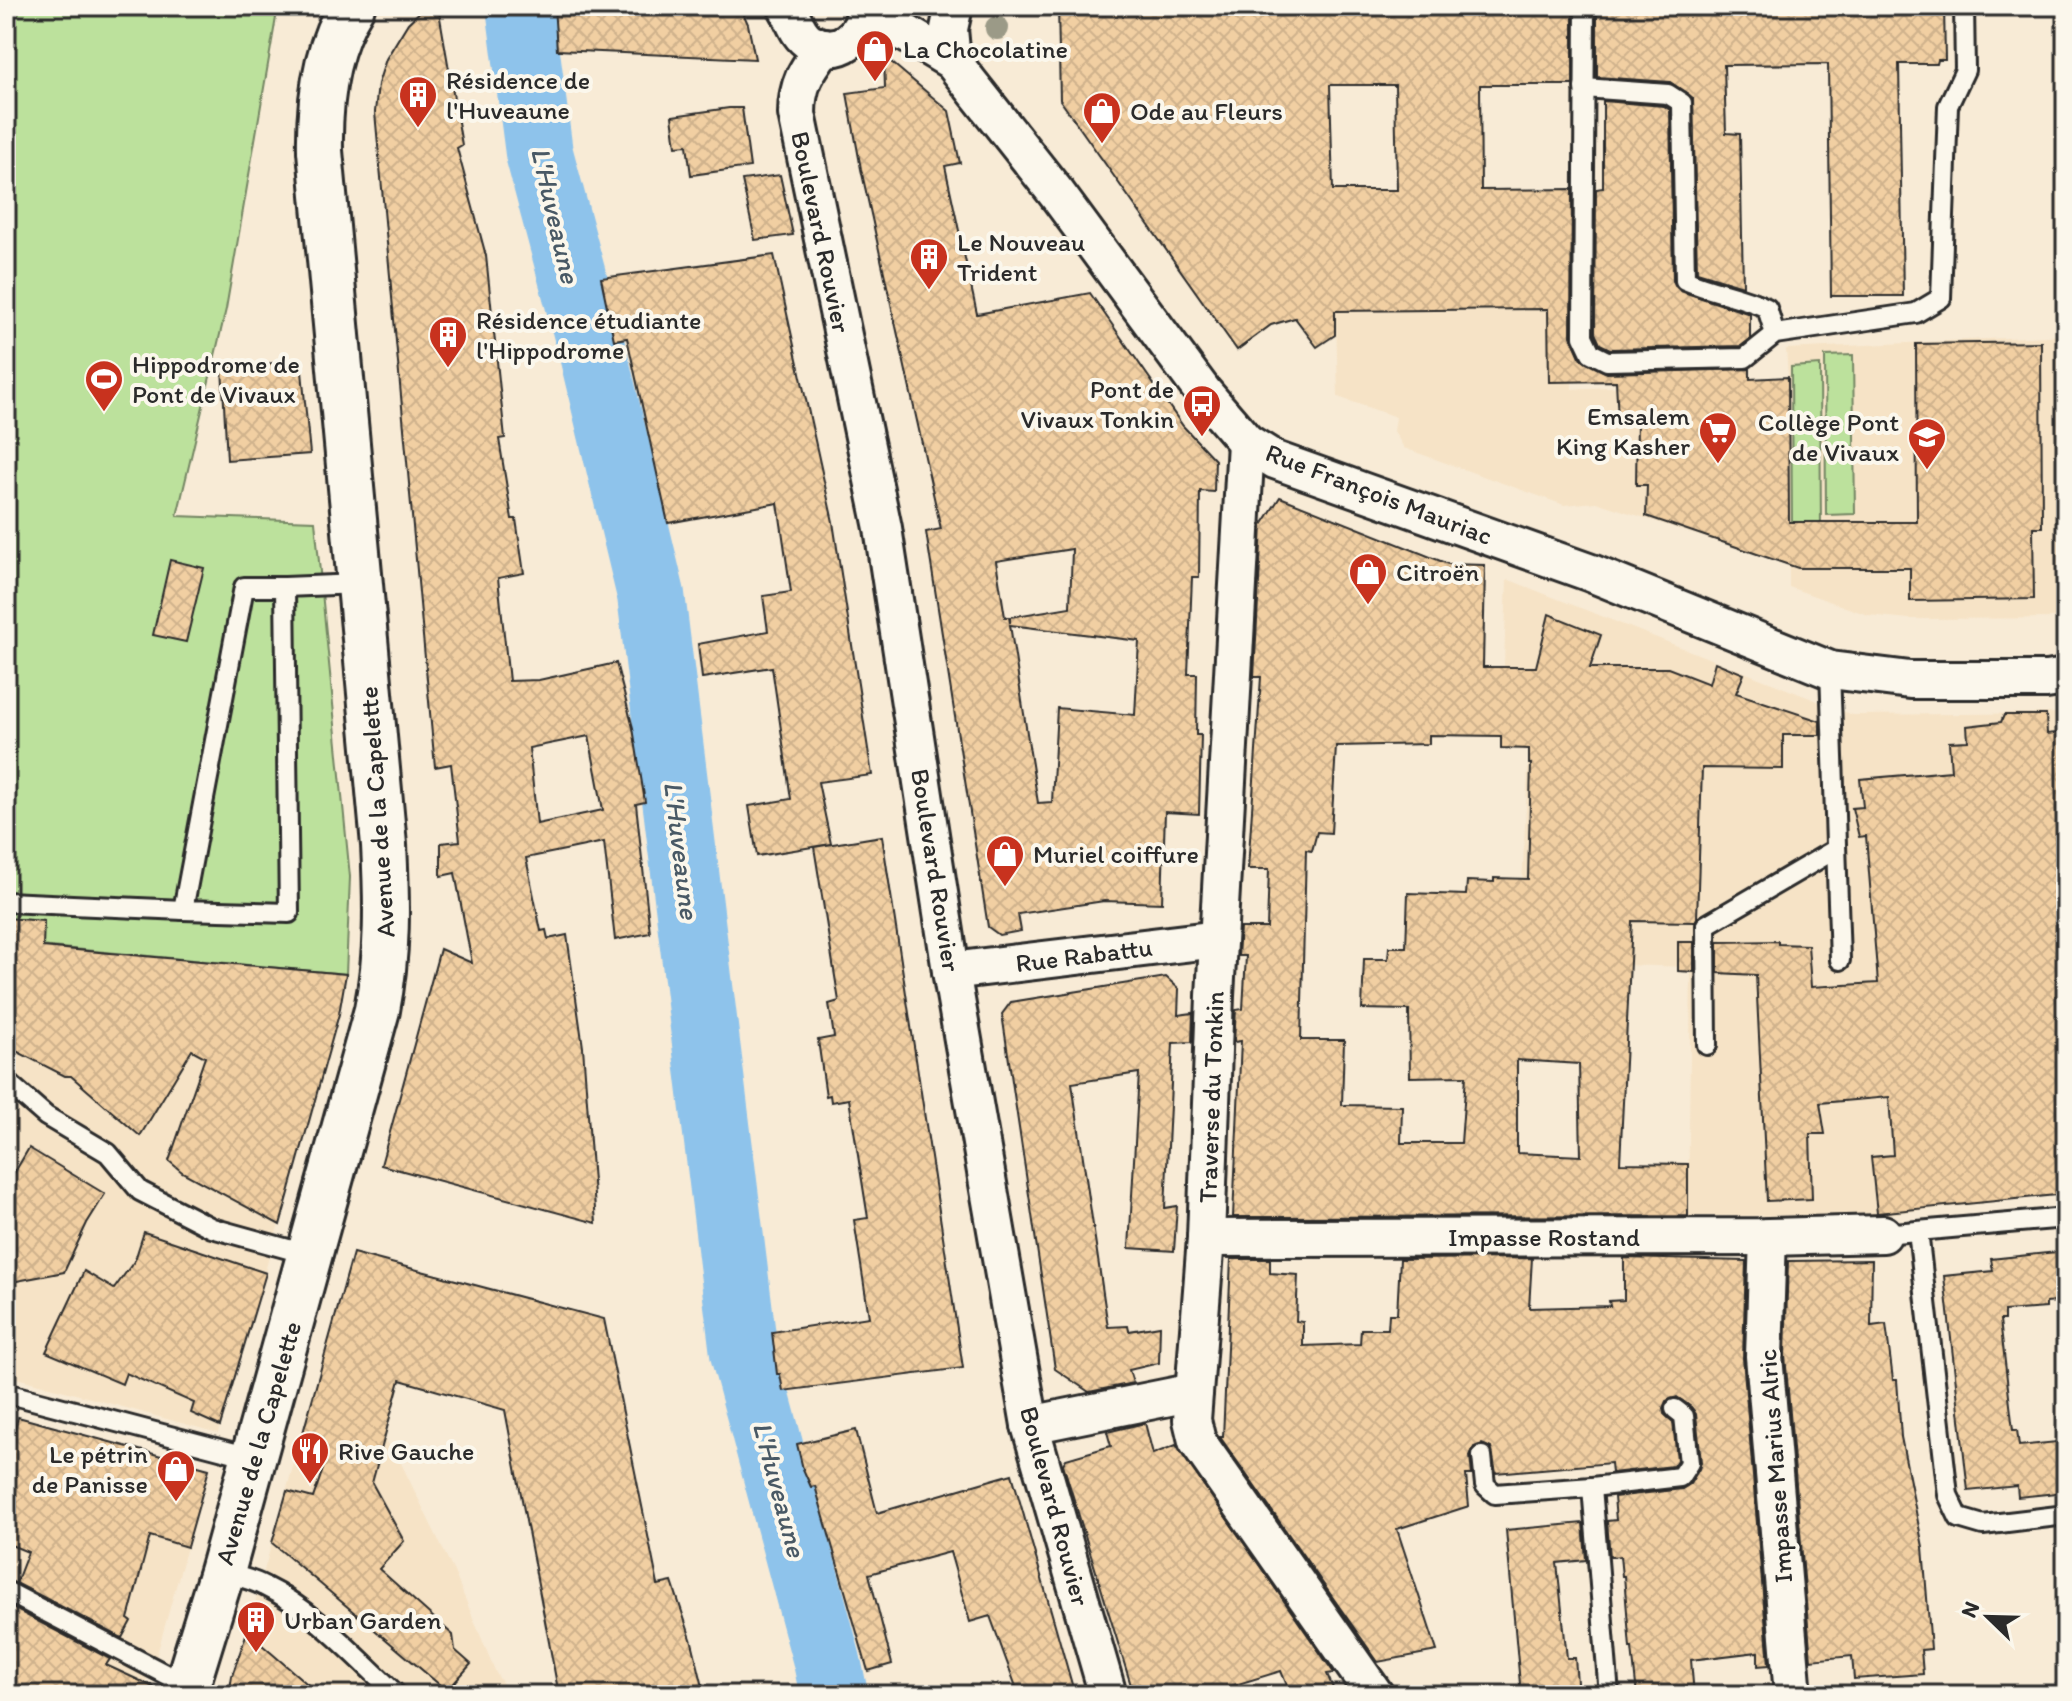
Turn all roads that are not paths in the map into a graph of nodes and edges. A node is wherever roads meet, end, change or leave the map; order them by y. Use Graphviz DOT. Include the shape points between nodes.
graph roads {
  1 [pos="352,6"];
  2 [pos="786,6"];
  3 [pos="954,6"];
  4 [pos="1585,6"];
  5 [pos="1964,6"];
  6 [pos="866,12"];
  7 [pos="824,47"];
  8 [pos="952,61"];
  9 [pos="1584,88"];
  10 [pos="1775,334"];
  11 [pos="1246,442"];
  12 [pos="359,584"];
  13 [pos="285,587"];
  14 [pos="1830,670"];
  15 [pos="2066,677"];
  16 [pos="1836,849"];
  17 [pos="6,902"];
  18 [pos="183,910"];
  19 [pos="1218,939"];
  20 [pos="1840,960"];
  21 [pos="951,971"];
  22 [pos="1707,1045"];
  23 [pos="6,1081"];
  24 [pos="2066,1218"];
  25 [pos="1900,1233"];
  26 [pos="1768,1237"];
  27 [pos="1206,1238"];
  28 [pos="310,1255"];
  29 [pos="1194,1392"];
  30 [pos="6,1393"];
  31 [pos="1675,1409"];
  32 [pos="1030,1425"];
  33 [pos="1482,1456"];
  34 [pos="254,1458"];
  35 [pos="1592,1487"];
  36 [pos="2066,1515"];
  37 [pos="222,1572"];
  38 [pos="6,1591"];
  39 [pos="186,1691"];
  40 [pos="397,1695"];
  41 [pos="1108,1695"];
  42 [pos="1375,1695"];
  43 [pos="1609,1695"];
  44 [pos="1793,1695"];
  1 -- 12 [label="street, Avenue de la Capelette" via="333,48 319,119"];
  2 -- 7 [label="street" via="809,42"];
  3 -- 8 [label="street" via="949,29"];
  4 -- 9 [label="lane"];
  5 -- 10 [label="lane" via="1965,70 1948,106 1941,298 1916,313"];
  6 -- 7 [label="street" via="856,37 844,46"];
  6 -- 8 [label="street, Rue François Mauriac"];
  7 -- 21 [label="street, Boulevard Rouvier" via="797,91 797,114 883,528"];
  8 -- 11 [label="street, Rue François Mauriac"];
  9 -- 10 [label="lane" via="1668,94 1682,103 1685,280 1767,308"];
  9 -- 10 [label="lane" via="1583,336 1591,353 1607,361 1745,358"];
  11 -- 14 [label="street, Rue François Mauriac" via="1275,460 1591,573"];
  11 -- 19 [label="street, Traverse du Tonkin"];
  12 -- 13 [label="lane"];
  12 -- 28 [label="street, Avenue de la Capelette" via="384,845 385,967"];
  13 -- 18 [label="lane" via="244,587"];
  13 -- 18 [label="lane" via="289,913"];
  14 -- 15 [label="street, Rue François Mauriac" via="1910,680"];
  14 -- 16 [label="lane"];
  16 -- 20 [label="lane"];
  16 -- 22 [label="lane" via="1706,925"];
  17 -- 18 [label="lane"];
  19 -- 21 [label="street, Rue Rabattu"];
  19 -- 27 [label="street, Traverse du Tonkin"];
  21 -- 32 [label="street, Boulevard Rouvier"];
  23 -- 28 [label="lane" via="46,1116 108,1153 140,1191 212,1228"];
  24 -- 25 [label="lane"];
  25 -- 26 [label="street, Impasse Rostand"];
  25 -- 36 [label="lane" via="1948,1495 1959,1518 1983,1525"];
  26 -- 27 [label="street, Impasse Rostand"];
  26 -- 44 [label="street, Impasse Marius Alric" via="1764,1356"];
  27 -- 29 [label="street, Traverse du Tonkin"];
  28 -- 34 [label="street, Avenue de la Capelette"];
  29 -- 32 [label="street"];
  29 -- 42 [label="street, Traverse du Tonkin" via="1197,1441"];
  30 -- 34 [label="lane"];
  31 -- 35 [label="lane" via="1684,1416 1689,1463 1680,1477"];
  32 -- 41 [label="street, Boulevard Rouvier"];
  33 -- 35 [label="lane" via="1485,1485 1495,1494"];
  34 -- 37 [label="street, Avenue de la Capelette"];
  35 -- 43 [label="lane"];
  37 -- 39 [label="street, Avenue de la Capelette"];
  37 -- 40 [label="lane" via="281,1595"];
  38 -- 39 [label="lane"];
}
